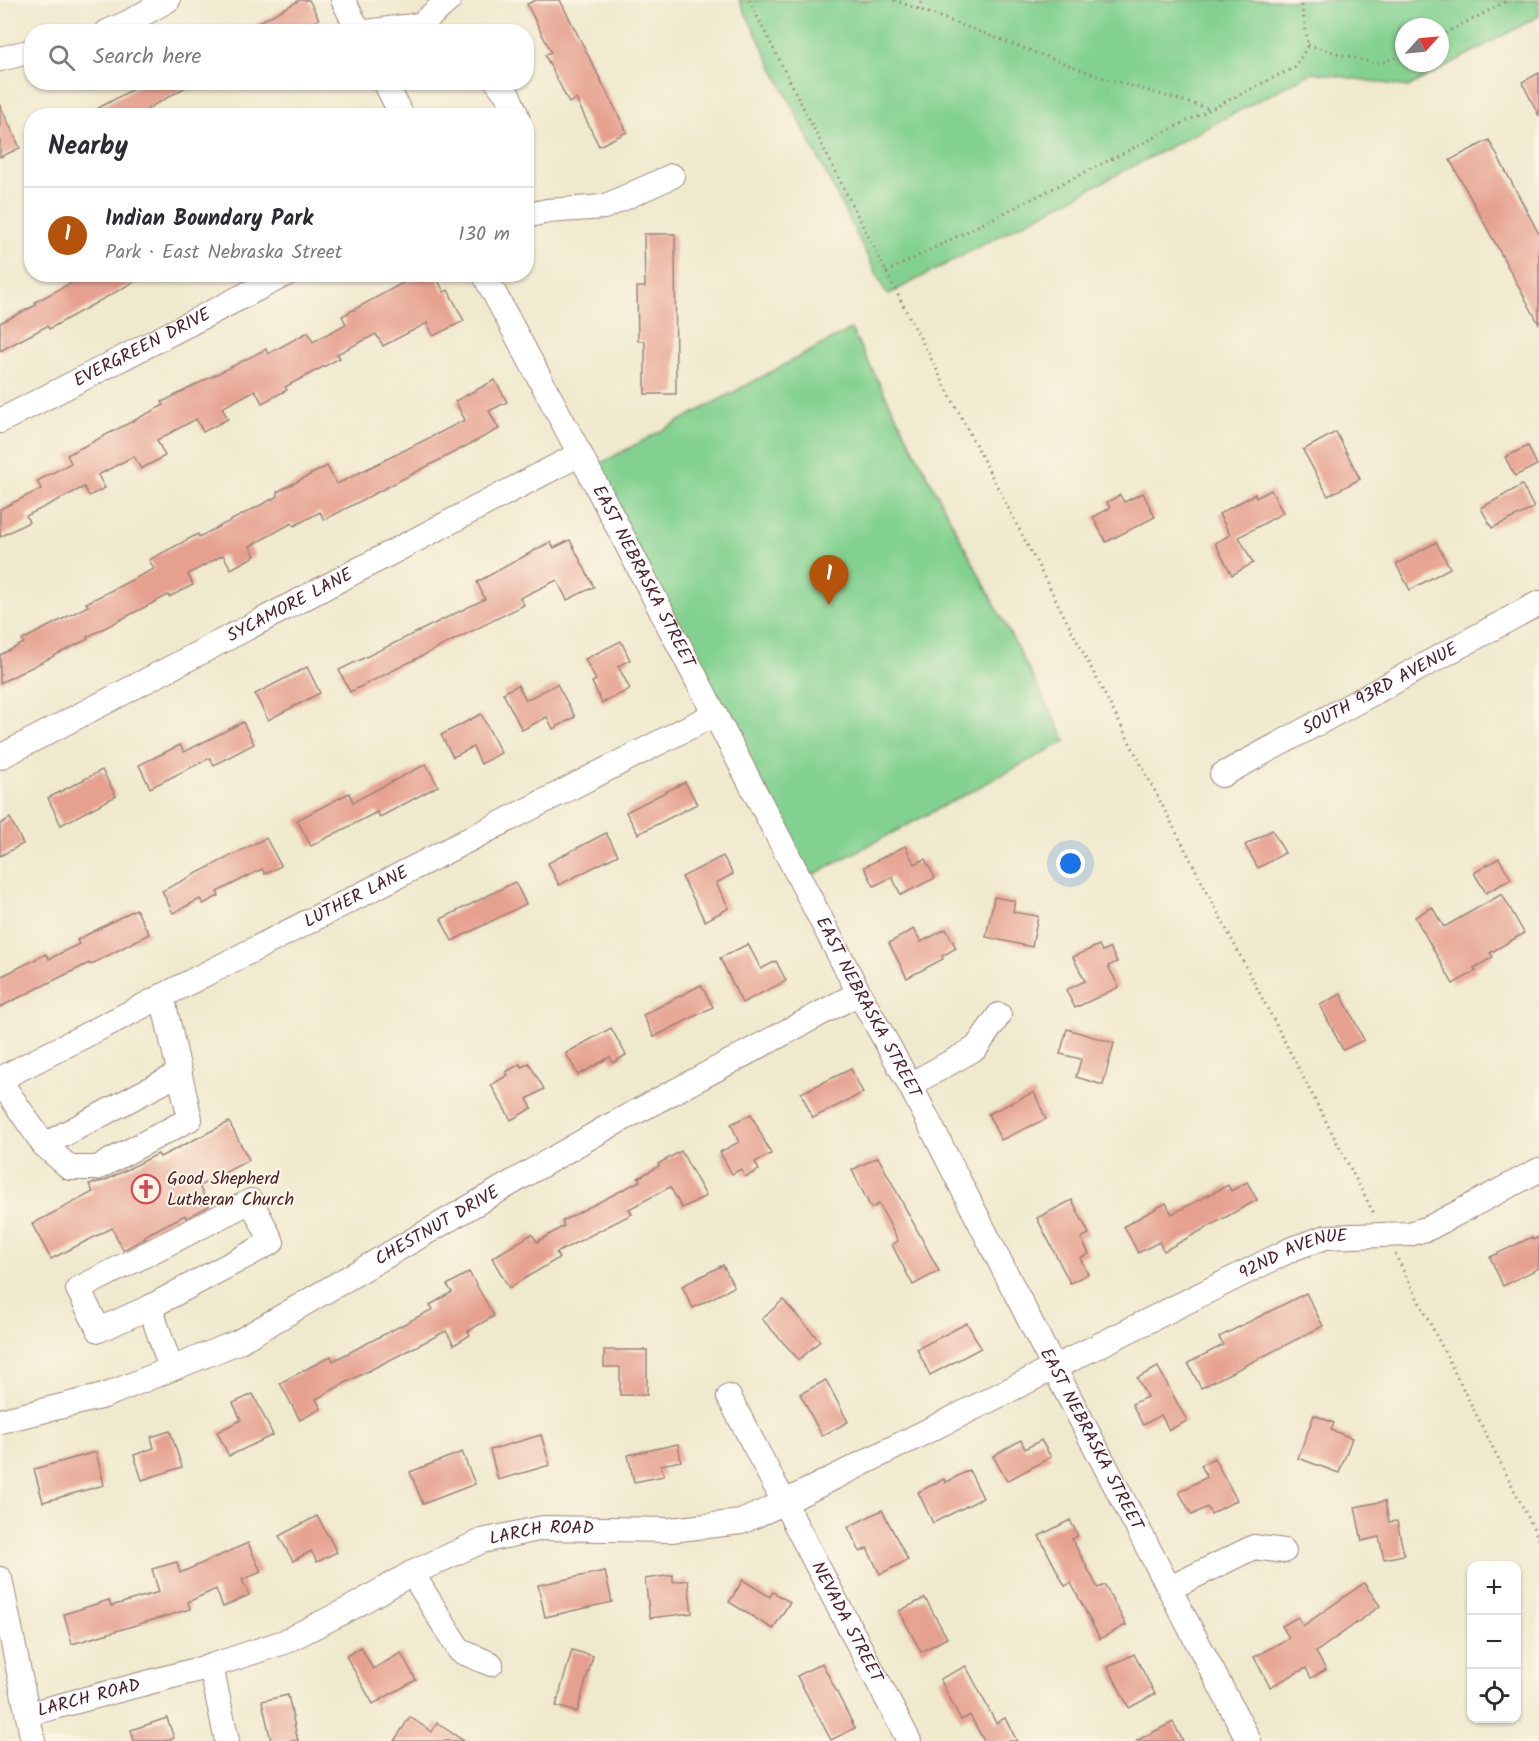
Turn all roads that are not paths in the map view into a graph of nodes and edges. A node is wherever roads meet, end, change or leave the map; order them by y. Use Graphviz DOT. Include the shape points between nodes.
graph roads {
  1 [pos="168,0"];
  2 [pos="343,0"];
  3 [pos="449,0"];
  4 [pos="125,24"];
  5 [pos="355,24"];
  6 [pos="429,24"];
  7 [pos="24,53"];
  8 [pos="0,59"];
  9 [pos="389,90"];
  10 [pos="503,90"];
  11 [pos="398,108"];
  12 [pos="514,108"];
  13 [pos="672,176"];
  14 [pos="534,214"];
  15 [pos="270,282"];
  16 [pos="488,282"];
  17 [pos="0,421"];
  18 [pos="580,454"];
  19 [pos="1539,603"];
  20 [pos="715,714"];
  21 [pos="0,757"];
  22 [pos="1222,775"];
  23 [pos="859,993"];
  24 [pos="162,996"];
  25 [pos="999,1015"];
  26 [pos="180,1073"];
  27 [pos="0,1080"];
  28 [pos="910,1085"];
  29 [pos="44,1145"];
  30 [pos="1539,1170"];
  31 [pos="150,1307"];
  32 [pos="1054,1368"];
  33 [pos="171,1369"];
  34 [pos="729,1397"];
  35 [pos="0,1421"];
  36 [pos="783,1503"];
  37 [pos="1284,1551"];
  38 [pos="412,1573"];
  39 [pos="0,1579"];
  40 [pos="1170,1588"];
  41 [pos="491,1664"];
  42 [pos="211,1666"];
  43 [pos="28,1714"];
  44 [pos="33,1741"];
  45 [pos="226,1741"];
  46 [pos="909,1741"];
  47 [pos="1249,1741"];
  1 -- 4 [label="street"];
  2 -- 5 [label="street"];
  3 -- 6 [label="street"];
  7 -- 8 [label="street"];
  9 -- 11 [label="street"];
  10 -- 12 [label="street"];
  13 -- 14 [label="street" via="604,207"];
  15 -- 17 [label="street, EVERGREEN DRIVE"];
  16 -- 18 [label="street, EAST NEBRASKA STREET"];
  18 -- 20 [label="street, EAST NEBRASKA STREET"];
  18 -- 21 [label="street, SYCAMORE LANE"];
  19 -- 22 [label="street, SOUTH 93RD AVENUE"];
  20 -- 23 [label="street, EAST NEBRASKA STREET"];
  20 -- 24 [label="street, LUTHER LANE"];
  23 -- 28 [label="street, EAST NEBRASKA STREET"];
  23 -- 33 [label="street, CHESTNUT DRIVE" via="604,1129 238,1342"];
  24 -- 26 [label="street"];
  24 -- 27 [label="street, LUTHER LANE"];
  25 -- 28 [label="street" via="976,1048"];
  26 -- 29 [label="street"];
  26 -- 29 [label="street" via="190,1119 97,1168 70,1168"];
  27 -- 29 [label="street"];
  28 -- 32 [label="street, EAST NEBRASKA STREET"];
  30 -- 32 [label="street, 92ND AVENUE" via="1429,1228 1409,1234 1326,1237 1294,1248"];
  31 -- 31 [label="street" via="272,1242 251,1201 78,1289 99,1330"];
  31 -- 33 [label="street"];
  32 -- 36 [label="street, LARCH ROAD"];
  32 -- 40 [label="street, EAST NEBRASKA STREET"];
  33 -- 35 [label="street, CHESTNUT DRIVE" via="104,1396"];
  34 -- 36 [label="street, NEVADA STREET"];
  36 -- 38 [label="street, LARCH ROAD" via="741,1522 671,1530 543,1528 482,1540"];
  36 -- 46 [label="street, NEVADA STREET"];
  37 -- 40 [label="street" via="1254,1547"];
  38 -- 41 [label="street" via="460,1651"];
  38 -- 42 [label="street, LARCH ROAD" via="284,1642"];
  39 -- 43 [label="street"];
  40 -- 47 [label="street, EAST NEBRASKA STREET"];
  42 -- 43 [label="street, LARCH ROAD"];
  42 -- 45 [label="street"];
  43 -- 44 [label="street"];
}
